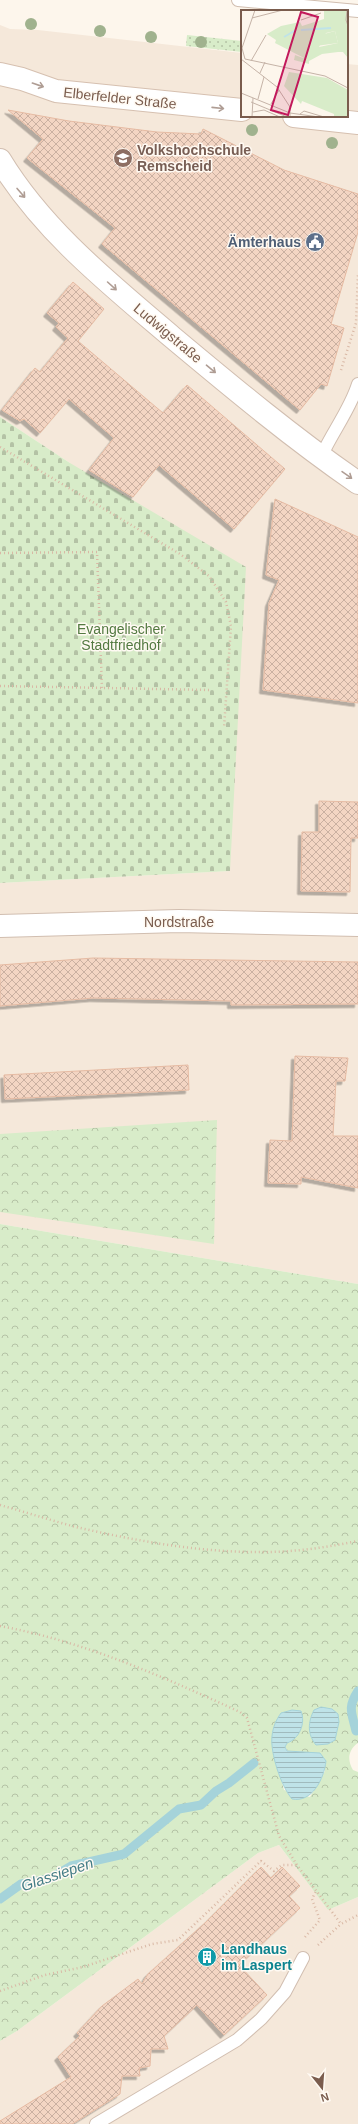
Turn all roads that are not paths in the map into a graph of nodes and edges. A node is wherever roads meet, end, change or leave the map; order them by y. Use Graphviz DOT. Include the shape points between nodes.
graph roads {
  1 [pos="238,0"];
  2 [pos="295,3"];
  3 [pos="358,11"];
  4 [pos="0,74"];
  5 [pos="241,110"];
  6 [pos="303,117"];
  7 [pos="358,123"];
  8 [pos="0,160"];
  9 [pos="358,384"];
  10 [pos="321,457"];
  11 [pos="358,483"];
  12 [pos="358,925"];
  13 [pos="0,926"];
  14 [pos="303,1958"];
  15 [pos="96,2124"];
  1 -- 2 [label="lane"];
  2 -- 3 [label="lane"];
  4 -- 5 [label="street, Elberfelder Straße, one-way" via="56,91"];
  6 -- 7 [label="street"];
  8 -- 10 [label="street, Ludwigstraße, one-way" via="16,187 56,233 113,287 257,408"];
  9 -- 10 [label="lane" via="352,401"];
  10 -- 11 [label="street, Ludwigstraße, one-way"];
  12 -- 13 [label="street, Nordstraße" via="179,921"];
  14 -- 15 [label="lane" via="285,1992 261,2019 237,2040"];
}
